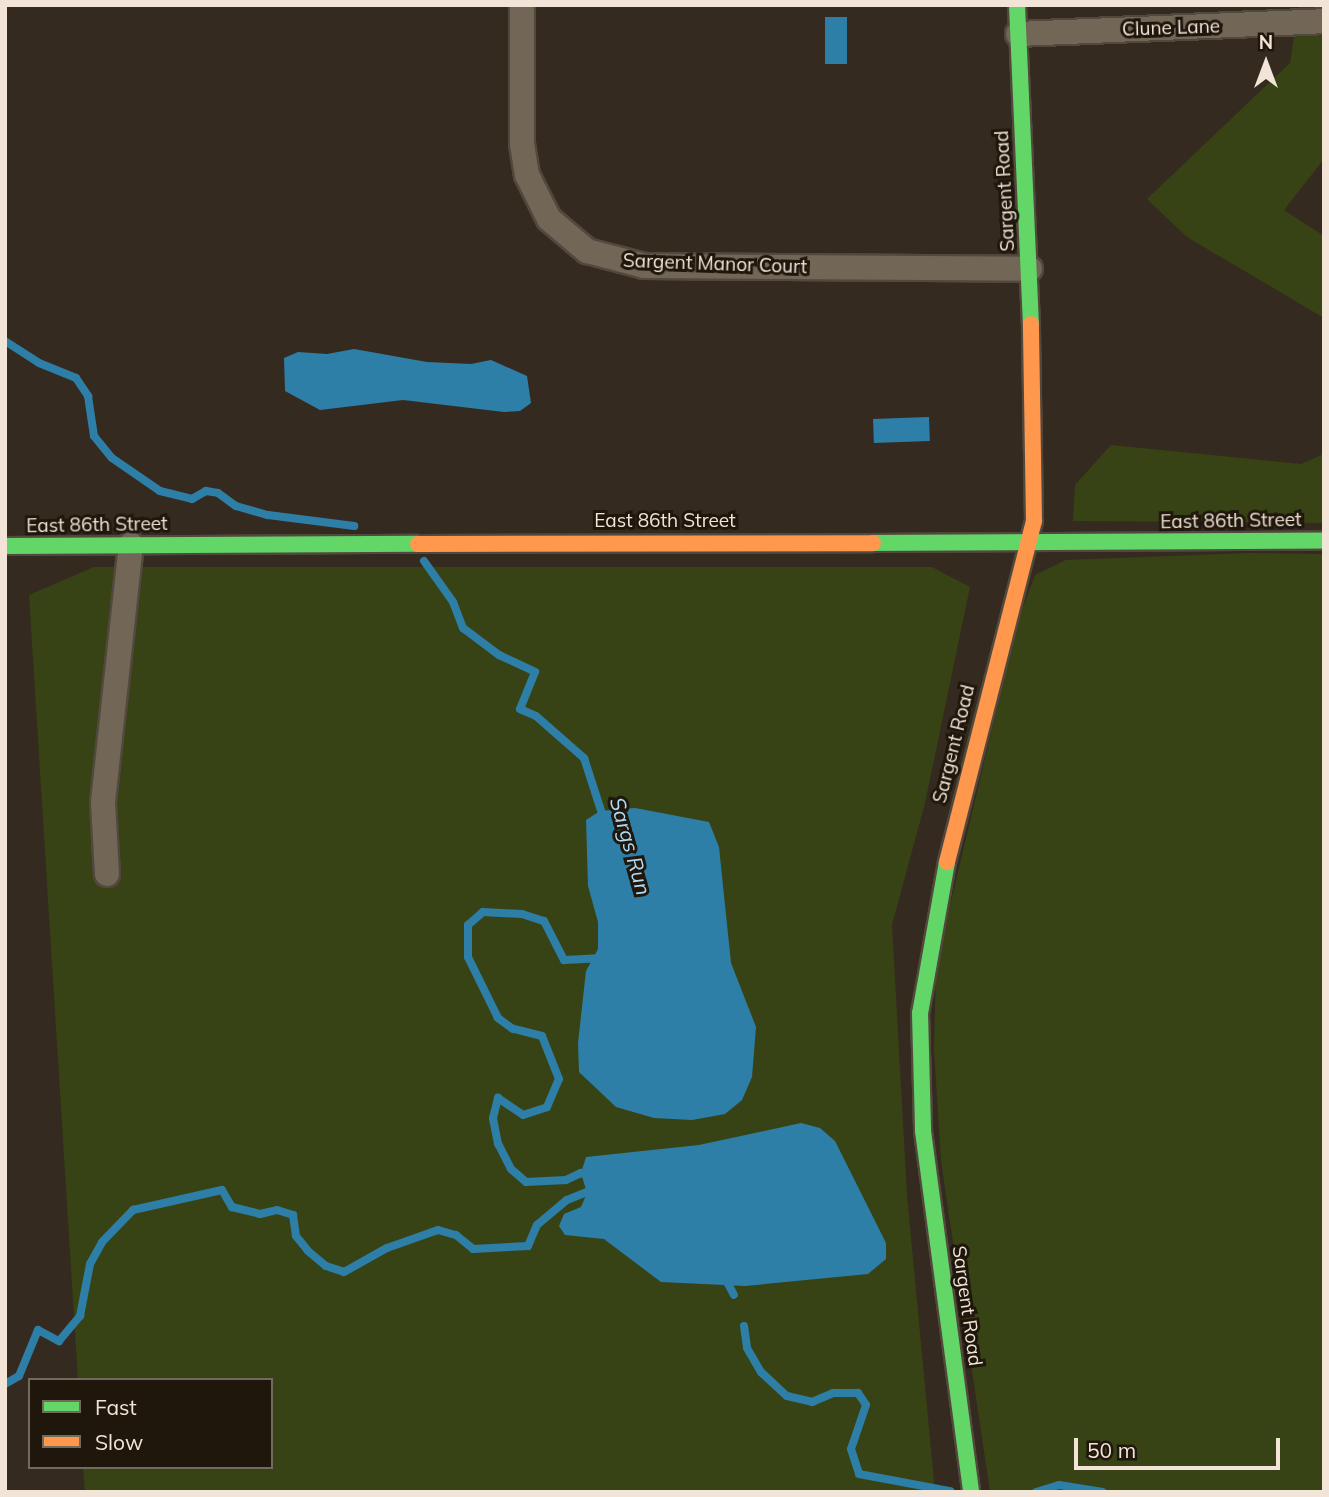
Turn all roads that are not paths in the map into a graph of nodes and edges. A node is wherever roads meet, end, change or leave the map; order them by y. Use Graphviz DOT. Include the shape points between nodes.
graph roads {
  1 [pos="522,5"];
  2 [pos="1017,5"];
  3 [pos="1324,22"];
  4 [pos="1018,34"];
  5 [pos="1030,269"];
  6 [pos="1324,541"];
  7 [pos="1025,544"];
  8 [pos="131,545"];
  9 [pos="5,547"];
  10 [pos="107,874"];
  11 [pos="971,1492"];
  1 -- 5 [label="street, Sargent Manor Court" via="524,167 549,219 587,251 644,266"];
  2 -- 4 [label="street, Sargent Road"];
  3 -- 4 [label="street, Clune Lane"];
  4 -- 5 [label="street, Sargent Road"];
  5 -- 7 [label="street, Sargent Road" via="1036,503"];
  6 -- 7 [label="street, East 86th Street"];
  7 -- 8 [label="street, East 86th Street"];
  7 -- 11 [label="street, Sargent Road" via="935,910 920,1013 923,1131"];
  8 -- 9 [label="street, East 86th Street"];
  8 -- 10 [label="street" via="103,802"];
}
